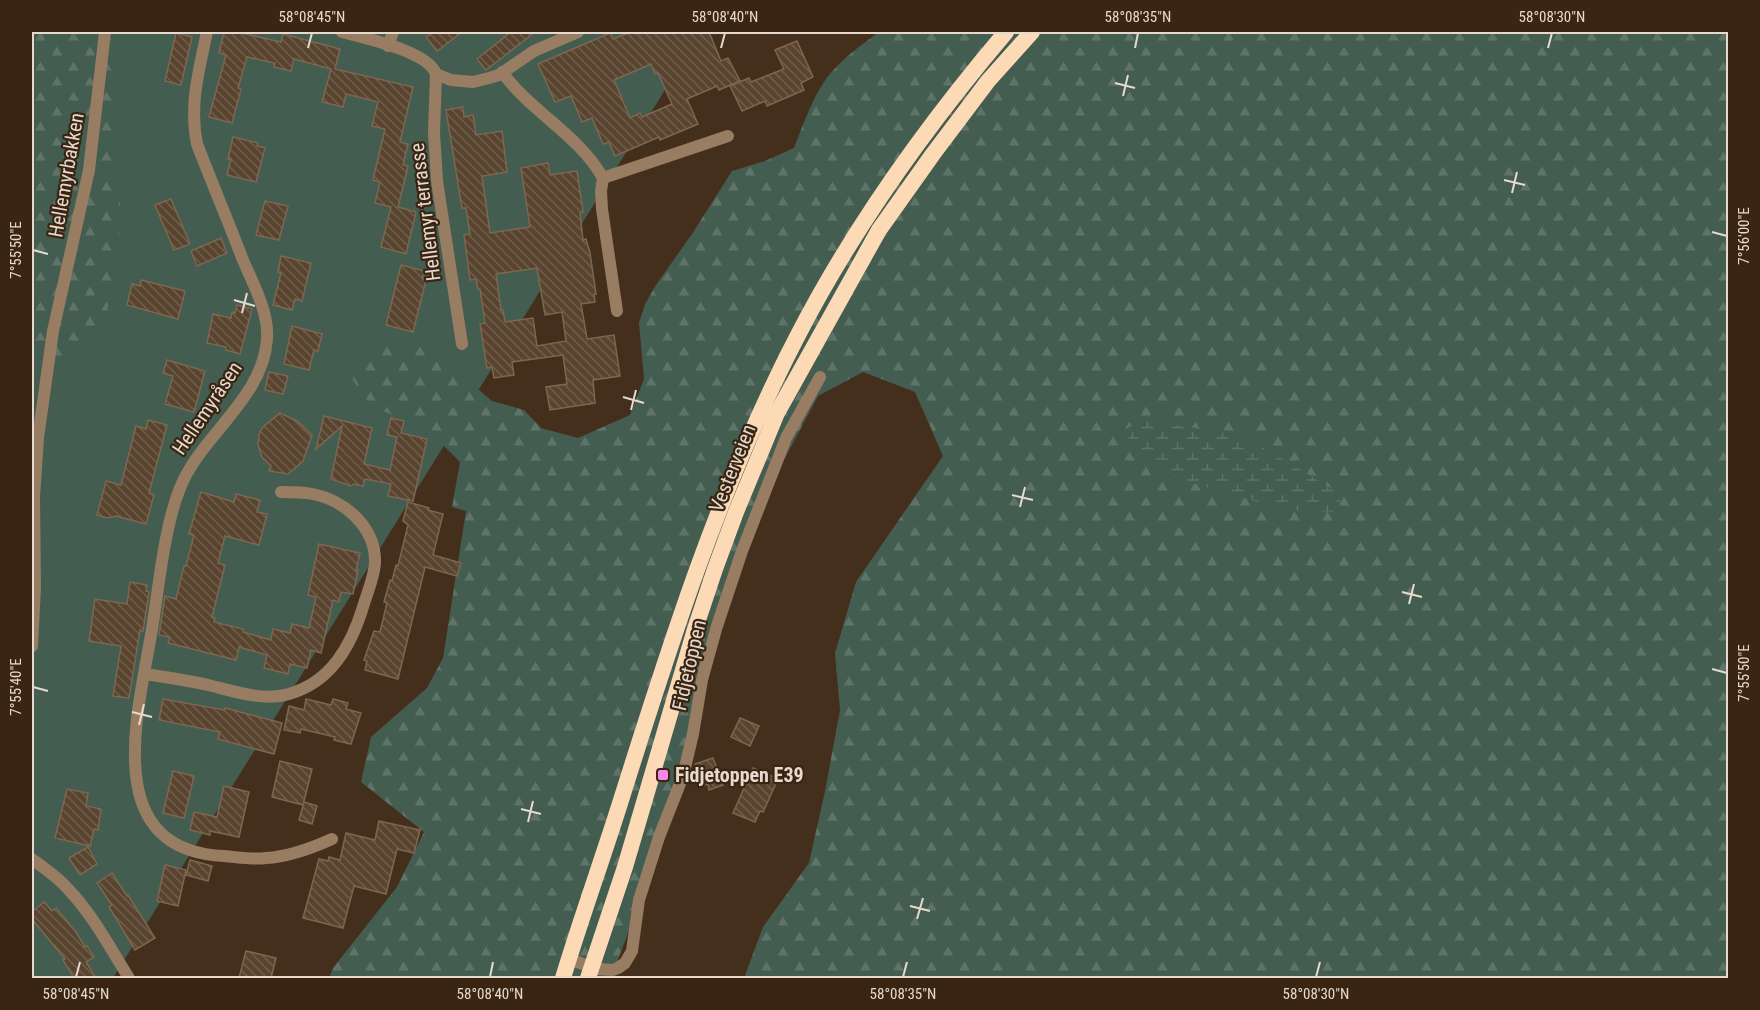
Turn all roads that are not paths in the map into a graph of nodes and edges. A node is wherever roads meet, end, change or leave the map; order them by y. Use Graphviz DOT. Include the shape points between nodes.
graph roads {
  1 [pos="105,32"];
  2 [pos="207,32"];
  3 [pos="342,32"];
  4 [pos="393,32"];
  5 [pos="578,32"];
  6 [pos="1005,32"];
  7 [pos="1032,32"];
  8 [pos="388,46"];
  9 [pos="502,72"];
  10 [pos="436,74"];
  11 [pos="728,136"];
  12 [pos="603,177"];
  13 [pos="617,311"];
  14 [pos="462,344"];
  15 [pos="820,377"];
  16 [pos="281,492"];
  17 [pos="33,523"];
  18 [pos="32,646"];
  19 [pos="145,674"];
  20 [pos="332,839"];
  21 [pos="32,859"];
  22 [pos="569,959"];
  23 [pos="590,973"];
  24 [pos="617,974"];
  25 [pos="129,978"];
  26 [pos="563,978"];
  1 -- 17 [label="street, Hellemyrbakken" via="89,170 47,368"];
  2 -- 19 [label="street, Hellemyråsen" via="193,104 196,144 260,301 267,338 255,379 195,459 179,490"];
  3 -- 8 [label="street"];
  4 -- 8 [label="street"];
  5 -- 9 [label="street" via="534,51"];
  6 -- 22 [label="highway, Vesterveien" via="923,136 836,267 763,406 720,506 677,626"];
  7 -- 23 [label="highway, Vesterveien" via="988,81 879,230 777,413 715,568"];
  8 -- 10 [label="street" via="422,59 434,67"];
  9 -- 10 [label="street" via="473,82"];
  9 -- 12 [label="street" via="518,92 586,154"];
  10 -- 14 [label="street, Hellemyr terrasse" via="437,182"];
  11 -- 12 [label="street"];
  12 -- 13 [label="street" via="602,209"];
  15 -- 24 [label="street, Fidjetoppen" via="789,431 738,562 707,660 683,776 639,900 632,951"];
  16 -- 19 [label="street" via="332,500 357,517 372,542 372,579 352,638 340,660 308,686 276,696"];
  17 -- 18 [label="street, Hellemyrbakken"];
  19 -- 20 [label="street, Hellemyråsen" via="135,730 134,772 144,808 162,833 196,852 266,858"];
  21 -- 25 [label="street" via="76,898"];
  22 -- 23 [label="street, Fidjetoppen"];
  22 -- 26 [label="highway, Vesterveien"];
  23 -- 24 [label="street, Fidjetoppen" via="604,970"];
}
